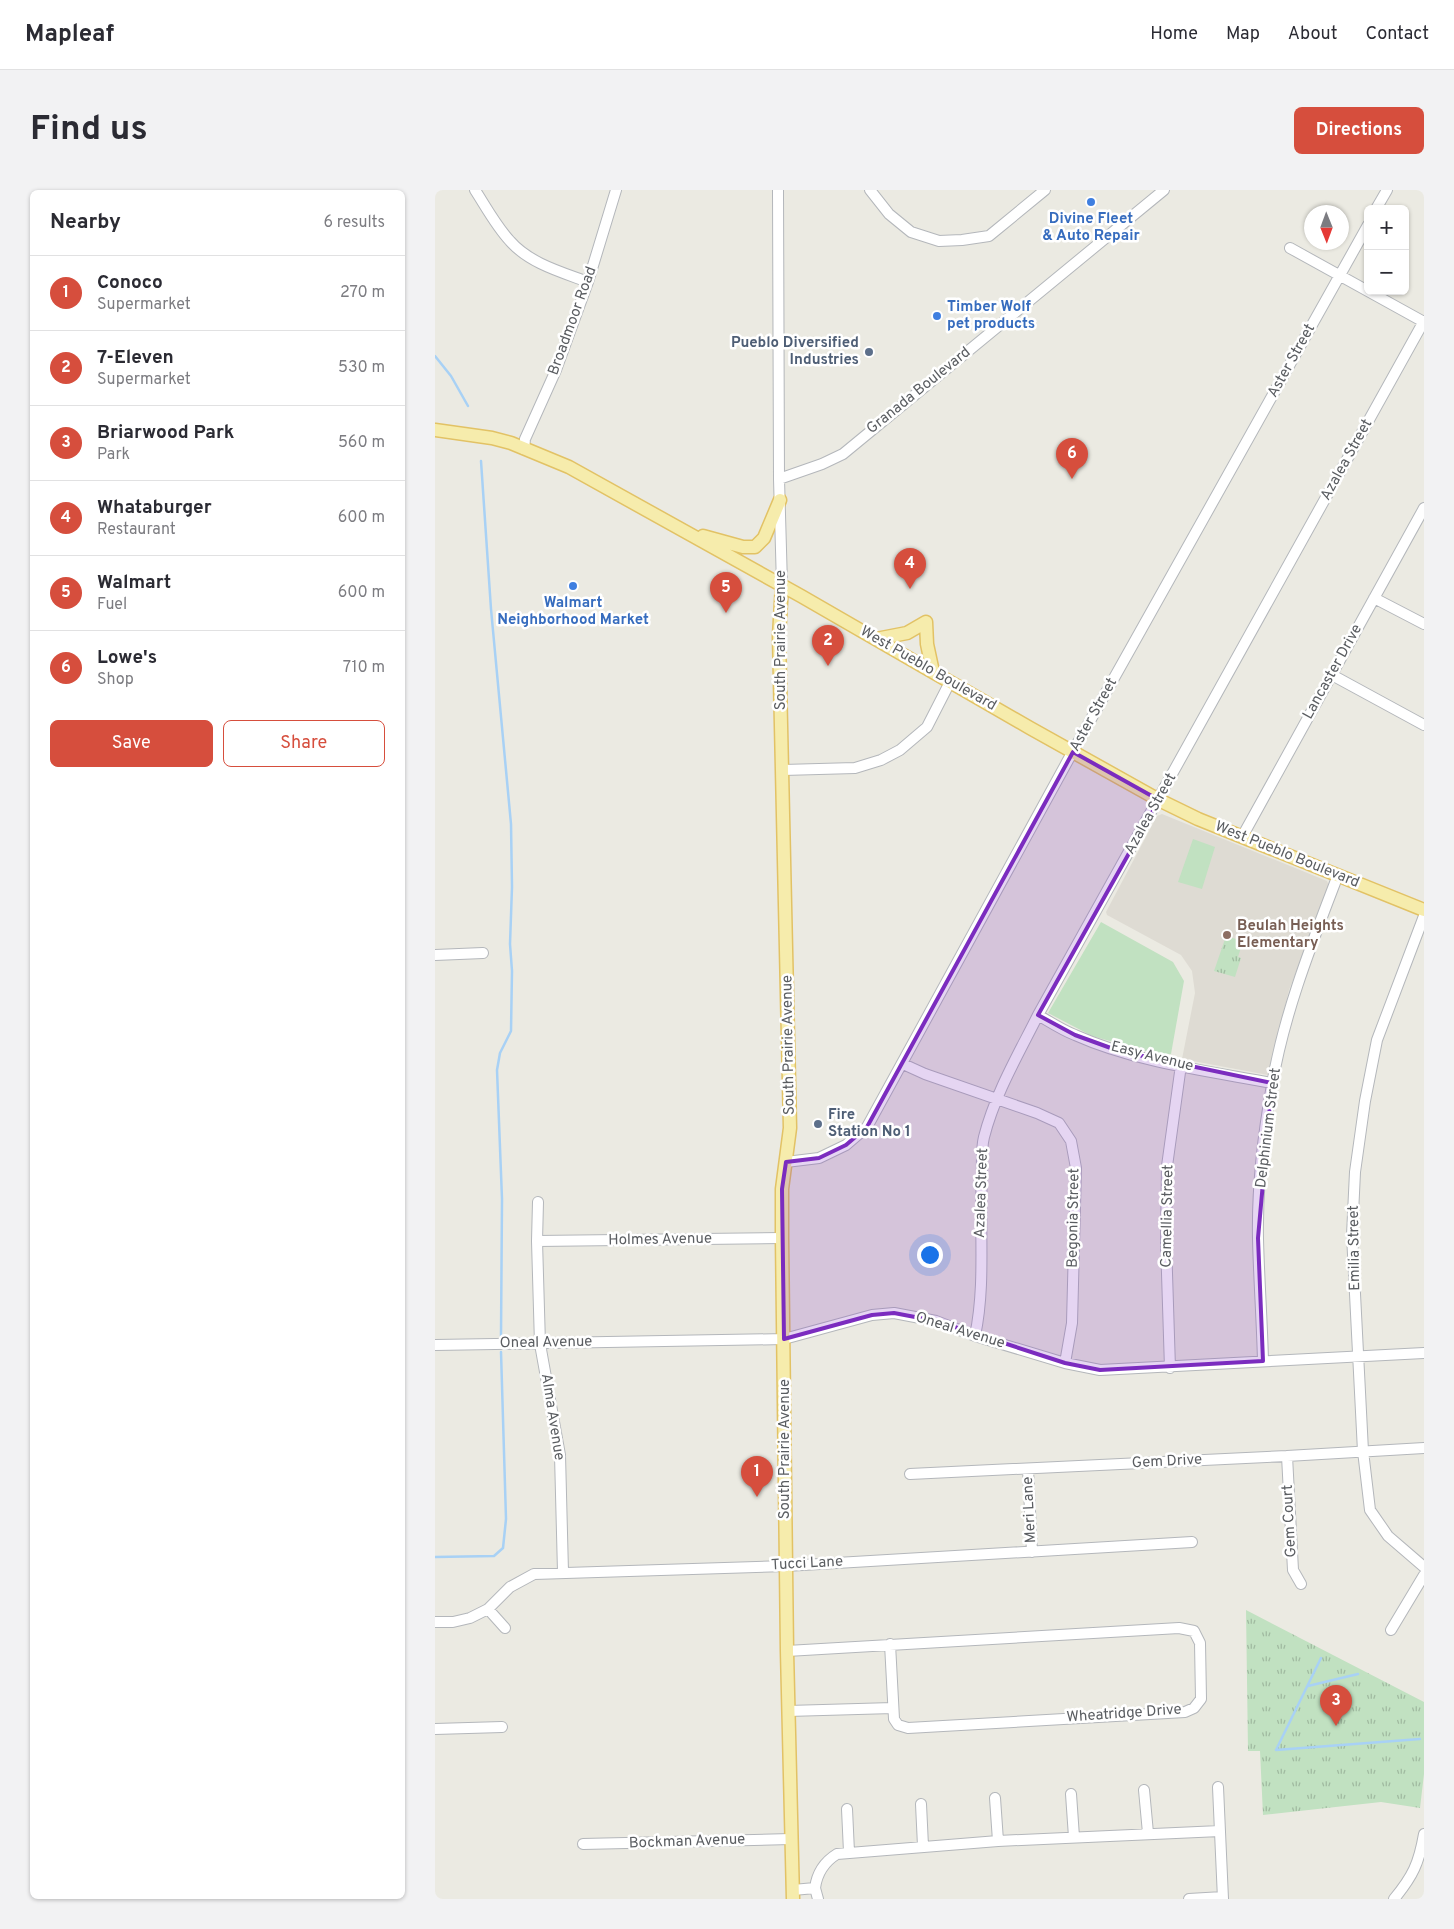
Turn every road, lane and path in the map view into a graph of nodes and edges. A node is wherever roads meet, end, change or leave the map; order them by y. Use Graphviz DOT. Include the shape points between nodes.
graph roads {
  1 [pos="475,190"];
  2 [pos="616,190"];
  3 [pos="779,190"];
  4 [pos="870,190"];
  5 [pos="1045,190"];
  6 [pos="1164,190"];
  7 [pos="1387,190"];
  8 [pos="1379,205"];
  9 [pos="1364,232"];
  10 [pos="1290,248"];
  11 [pos="1339,277"];
  12 [pos="588,282"];
  13 [pos="1424,322"];
  14 [pos="435,430"];
  15 [pos="523,448"];
  16 [pos="779,479"];
  17 [pos="780,500"];
  18 [pos="1424,508"];
  19 [pos="1420,523"];
  20 [pos="683,531"];
  21 [pos="782,585"];
  22 [pos="1374,598"];
  23 [pos="1424,624"];
  24 [pos="876,639"];
  25 [pos="933,672"];
  26 [pos="1332,675"];
  27 [pos="950,682"];
  28 [pos="1424,725"];
  29 [pos="1073,752"];
  30 [pos="783,770"];
  31 [pos="1159,800"];
  32 [pos="1242,837"];
  33 [pos="1338,875"];
  34 [pos="1424,910"];
  35 [pos="1424,916"];
  36 [pos="483,953"];
  37 [pos="435,955"];
  38 [pos="1038,1015"];
  39 [pos="903,1064"];
  40 [pos="1181,1066"];
  41 [pos="1272,1083"];
  42 [pos="997,1099"];
  43 [pos="786,1162"];
  44 [pos="538,1202"];
  45 [pos="782,1238"];
  46 [pos="537,1241"];
  47 [pos="975,1336"];
  48 [pos="784,1339"];
  49 [pos="540,1344"];
  50 [pos="435,1345"];
  51 [pos="1424,1353"];
  52 [pos="1359,1357"];
  53 [pos="1263,1361"];
  54 [pos="1065,1363"];
  55 [pos="1170,1368"];
  56 [pos="1424,1448"];
  57 [pos="1363,1451"];
  58 [pos="1287,1456"];
  59 [pos="1028,1468"];
  60 [pos="910,1474"];
  61 [pos="1193,1542"];
  62 [pos="1032,1552"];
  63 [pos="786,1566"];
  64 [pos="1424,1566"];
  65 [pos="563,1572"];
  66 [pos="1424,1575"];
  67 [pos="1301,1584"];
  68 [pos="488,1609"];
  69 [pos="435,1622"];
  70 [pos="505,1628"];
  71 [pos="1391,1630"];
  72 [pos="890,1644"];
  73 [pos="787,1651"];
  74 [pos="893,1708"];
  75 [pos="788,1711"];
  76 [pos="502,1728"];
  77 [pos="435,1729"];
  78 [pos="1218,1787"];
  79 [pos="1143,1790"];
  80 [pos="1071,1794"];
  81 [pos="995,1798"];
  82 [pos="921,1804"];
  83 [pos="847,1809"];
  84 [pos="1220,1831"];
  85 [pos="1148,1834"];
  86 [pos="1424,1834"];
  87 [pos="1074,1837"];
  88 [pos="791,1839"];
  89 [pos="998,1841"];
  90 [pos="583,1844"];
  91 [pos="923,1846"];
  92 [pos="849,1852"];
  93 [pos="1422,1854"];
  94 [pos="815,1888"];
  95 [pos="793,1894"];
  96 [pos="1223,1898"];
  97 [pos="818,1899"];
  98 [pos="1189,1899"];
  99 [pos="1394,1899"];
  1 -- 12 [label="street" via="510,242 544,265"];
  2 -- 12 [label="street, Broadmoor Road"];
  3 -- 16 [label="street, South Prairie Avenue"];
  4 -- 5 [label="street" via="889,214 911,232 939,241 989,236"];
  6 -- 16 [label="street, Granada Boulevard" via="843,454"];
  7 -- 8 [label="street"];
  9 -- 11 [label="street, Aster Street"];
  10 -- 11 [label="street"];
  11 -- 13 [label="street"];
  11 -- 29 [label="street, Aster Street"];
  12 -- 15 [label="street, Broadmoor Road"];
  13 -- 31 [label="street, Azalea Street"];
  14 -- 15 [label="main road, West Pueblo Boulevard" via="492,438"];
  15 -- 20 [label="main road, West Pueblo Boulevard" via="569,467"];
  16 -- 17 [label="street, South Prairie Avenue"];
  17 -- 20 [label="main road" via="764,538 755,546 738,546"];
  17 -- 21 [label="street, South Prairie Avenue"];
  18 -- 19 [label="street, Lancaster Drive"];
  19 -- 22 [label="street, Lancaster Drive"];
  20 -- 21 [label="main road, West Pueblo Boulevard"];
  21 -- 24 [label="main road, West Pueblo Boulevard"];
  21 -- 30 [label="main road, South Prairie Avenue" via="779,636"];
  22 -- 23 [label="street"];
  22 -- 26 [label="street, Lancaster Drive"];
  24 -- 25 [label="main road, West Pueblo Boulevard"];
  24 -- 25 [label="main road" via="907,633 926,622"];
  25 -- 27 [label="main road, West Pueblo Boulevard"];
  26 -- 28 [label="street"];
  26 -- 32 [label="street, Lancaster Drive"];
  27 -- 29 [label="main road, West Pueblo Boulevard"];
  27 -- 30 [label="street" via="927,727 900,750 855,768"];
  29 -- 31 [label="main road, West Pueblo Boulevard"];
  29 -- 39 [label="street, Aster Street"];
  30 -- 43 [label="main road, South Prairie Avenue" via="790,1128"];
  31 -- 32 [label="main road, West Pueblo Boulevard"];
  31 -- 38 [label="street, Azalea Street"];
  32 -- 33 [label="main road, West Pueblo Boulevard"];
  33 -- 34 [label="main road, West Pueblo Boulevard"];
  33 -- 41 [label="street, Delphinium Street" via="1307,958"];
  35 -- 52 [label="street, Emilia Street" via="1377,1040 1365,1101 1355,1172 1352,1235"];
  36 -- 37 [label="street"];
  38 -- 40 [label="street, Easy Avenue" via="1075,1035 1119,1051"];
  38 -- 42 [label="street, Azalea Street"];
  39 -- 42 [label="street, Begonia Street"];
  39 -- 43 [label="street, Aster Street" via="867,1127 846,1145 819,1158"];
  40 -- 41 [label="street, Easy Avenue"];
  40 -- 55 [label="street, Camellia Street" via="1167,1166"];
  41 -- 53 [label="street, Delphinium Street" via="1258,1238"];
  42 -- 47 [label="street, Azalea Street" via="984,1139 980,1310"];
  42 -- 54 [label="street, Begonia Street" via="1059,1123 1071,1141 1075,1168 1072,1323"];
  43 -- 45 [label="main road, South Prairie Avenue" via="782,1189"];
  44 -- 46 [label="street, Alma Avenue"];
  45 -- 46 [label="street, Holmes Avenue"];
  45 -- 48 [label="main road, South Prairie Avenue"];
  46 -- 49 [label="street, Alma Avenue"];
  47 -- 48 [label="street, Oneal Avenue" via="936,1321 894,1313 872,1314"];
  47 -- 54 [label="street, Oneal Avenue"];
  48 -- 49 [label="street, Oneal Avenue"];
  48 -- 63 [label="main road, South Prairie Avenue"];
  49 -- 50 [label="street, Oneal Avenue"];
  49 -- 65 [label="street, Alma Avenue" via="560,1456"];
  51 -- 52 [label="street, Oneal Avenue"];
  52 -- 53 [label="street, Oneal Avenue"];
  52 -- 57 [label="street, Emilia Street"];
  53 -- 55 [label="street, Oneal Avenue"];
  54 -- 55 [label="street, Oneal Avenue" via="1100,1370"];
  56 -- 57 [label="street, Gem Drive"];
  57 -- 58 [label="street, Gem Drive"];
  57 -- 64 [label="street, Emilia Street" via="1369,1510 1388,1536"];
  58 -- 59 [label="street, Gem Drive"];
  58 -- 67 [label="street, Gem Court" via="1293,1570"];
  59 -- 60 [label="street, Gem Drive"];
  59 -- 62 [label="street, Meri Lane"];
  61 -- 62 [label="street, Tucci Lane"];
  62 -- 63 [label="street, Tucci Lane"];
  63 -- 65 [label="street, Tucci Lane"];
  63 -- 73 [label="main road, South Prairie Avenue"];
  65 -- 68 [label="street, Tucci Lane" via="534,1574 510,1587"];
  66 -- 71 [label="street"];
  68 -- 69 [label="street, Tucci Lane" via="470,1618"];
  68 -- 70 [label="street"];
  72 -- 73 [label="street, Wheatridge Drive"];
  72 -- 74 [label="street, Wheatridge Drive"];
  72 -- 74 [label="street, Wheatridge Drive" via="1179,1628 1194,1632 1200,1644 1201,1699 1194,1708 1185,1712 909,1728 898,1725"];
  73 -- 75 [label="main road, South Prairie Avenue"];
  74 -- 75 [label="street"];
  75 -- 88 [label="main road, South Prairie Avenue"];
  76 -- 77 [label="street"];
  78 -- 84 [label="street"];
  79 -- 85 [label="street"];
  80 -- 87 [label="street"];
  81 -- 89 [label="street"];
  82 -- 91 [label="street"];
  83 -- 92 [label="street"];
  84 -- 85 [label="street"];
  84 -- 96 [label="street"];
  85 -- 87 [label="street"];
  86 -- 93 [label="street"];
  87 -- 89 [label="street"];
  88 -- 90 [label="street, Bockman Avenue"];
  88 -- 95 [label="main road, South Prairie Avenue"];
  89 -- 91 [label="street"];
  91 -- 92 [label="street"];
  92 -- 94 [label="street" via="828,1860 816,1878"];
  93 -- 99 [label="street" via="1411,1879"];
  94 -- 95 [label="street"];
  94 -- 97 [label="street"];
  96 -- 98 [label="street"];
}
